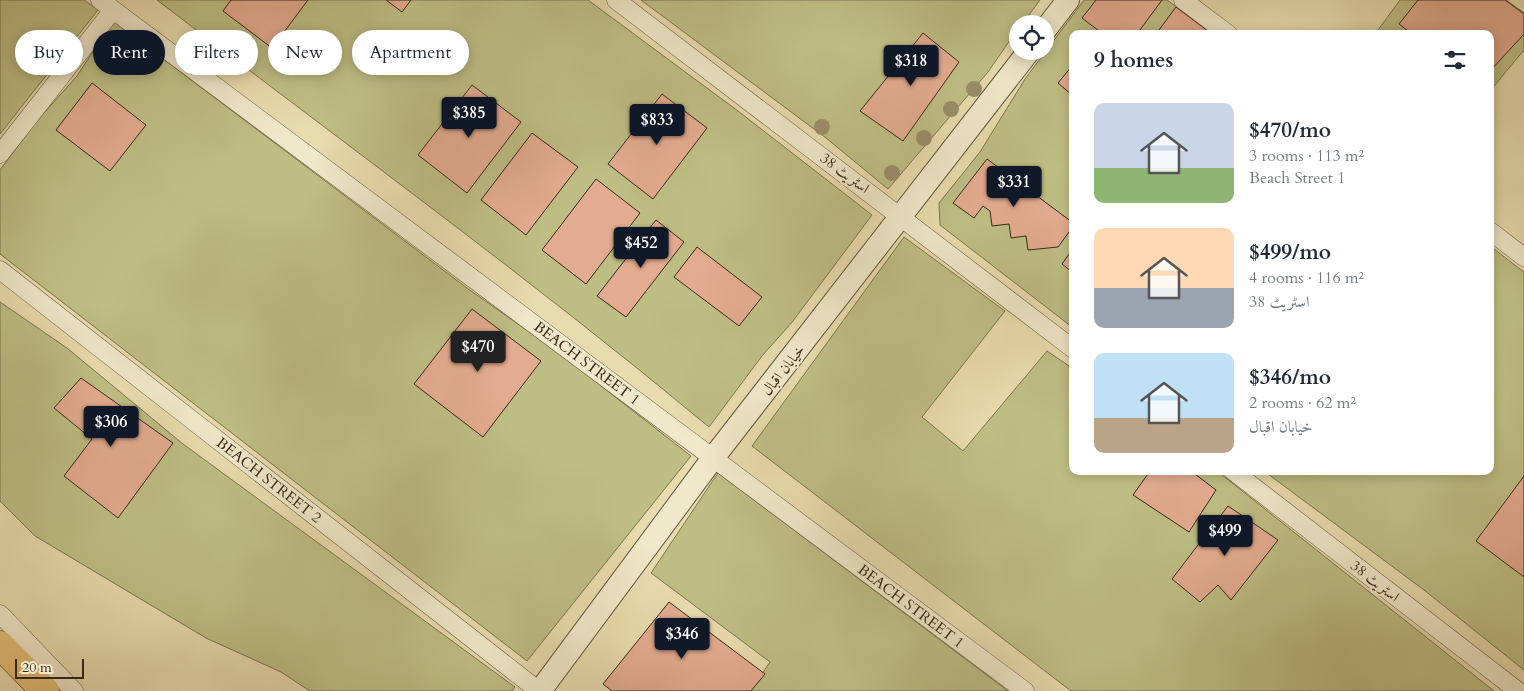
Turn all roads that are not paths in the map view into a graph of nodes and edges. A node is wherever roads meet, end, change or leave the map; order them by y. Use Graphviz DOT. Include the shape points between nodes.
graph roads {
  1 [pos="616,0"];
  2 [pos="1068,0"];
  3 [pos="1183,0"];
  4 [pos="107,5"];
  5 [pos="1054,18"];
  6 [pos="1223,30"];
  7 [pos="1022,60"];
  8 [pos="0,154"];
  9 [pos="903,217"];
  10 [pos="1494,234"];
  11 [pos="1524,257"];
  12 [pos="0,270"];
  13 [pos="1069,346"];
  14 [pos="713,458"];
  15 [pos="1238,475"];
  16 [pos="0,614"];
  17 [pos="0,645"];
  18 [pos="45,691"];
  19 [pos="74,691"];
  20 [pos="539,691"];
  21 [pos="1025,691"];
  22 [pos="1518,691"];
  1 -- 9 [label="street, اسٹریٹ 38"];
  2 -- 5 [label="street"];
  3 -- 6 [label="street"];
  4 -- 8 [label="street"];
  4 -- 14 [label="street, BEACH STREET 1"];
  7 -- 9 [label="street, خیابان اقبال"];
  9 -- 13 [label="street, اسٹریٹ 38"];
  9 -- 14 [label="street, خیابان اقبال"];
  10 -- 11 [label="street"];
  12 -- 20 [label="street, BEACH STREET 2"];
  14 -- 20 [label="street, خیابان اقبال"];
  14 -- 21 [label="street, BEACH STREET 1"];
  15 -- 22 [label="street, اسٹریٹ 38"];
  16 -- 19 [label="street"];
  17 -- 18 [label="main road"];
}
